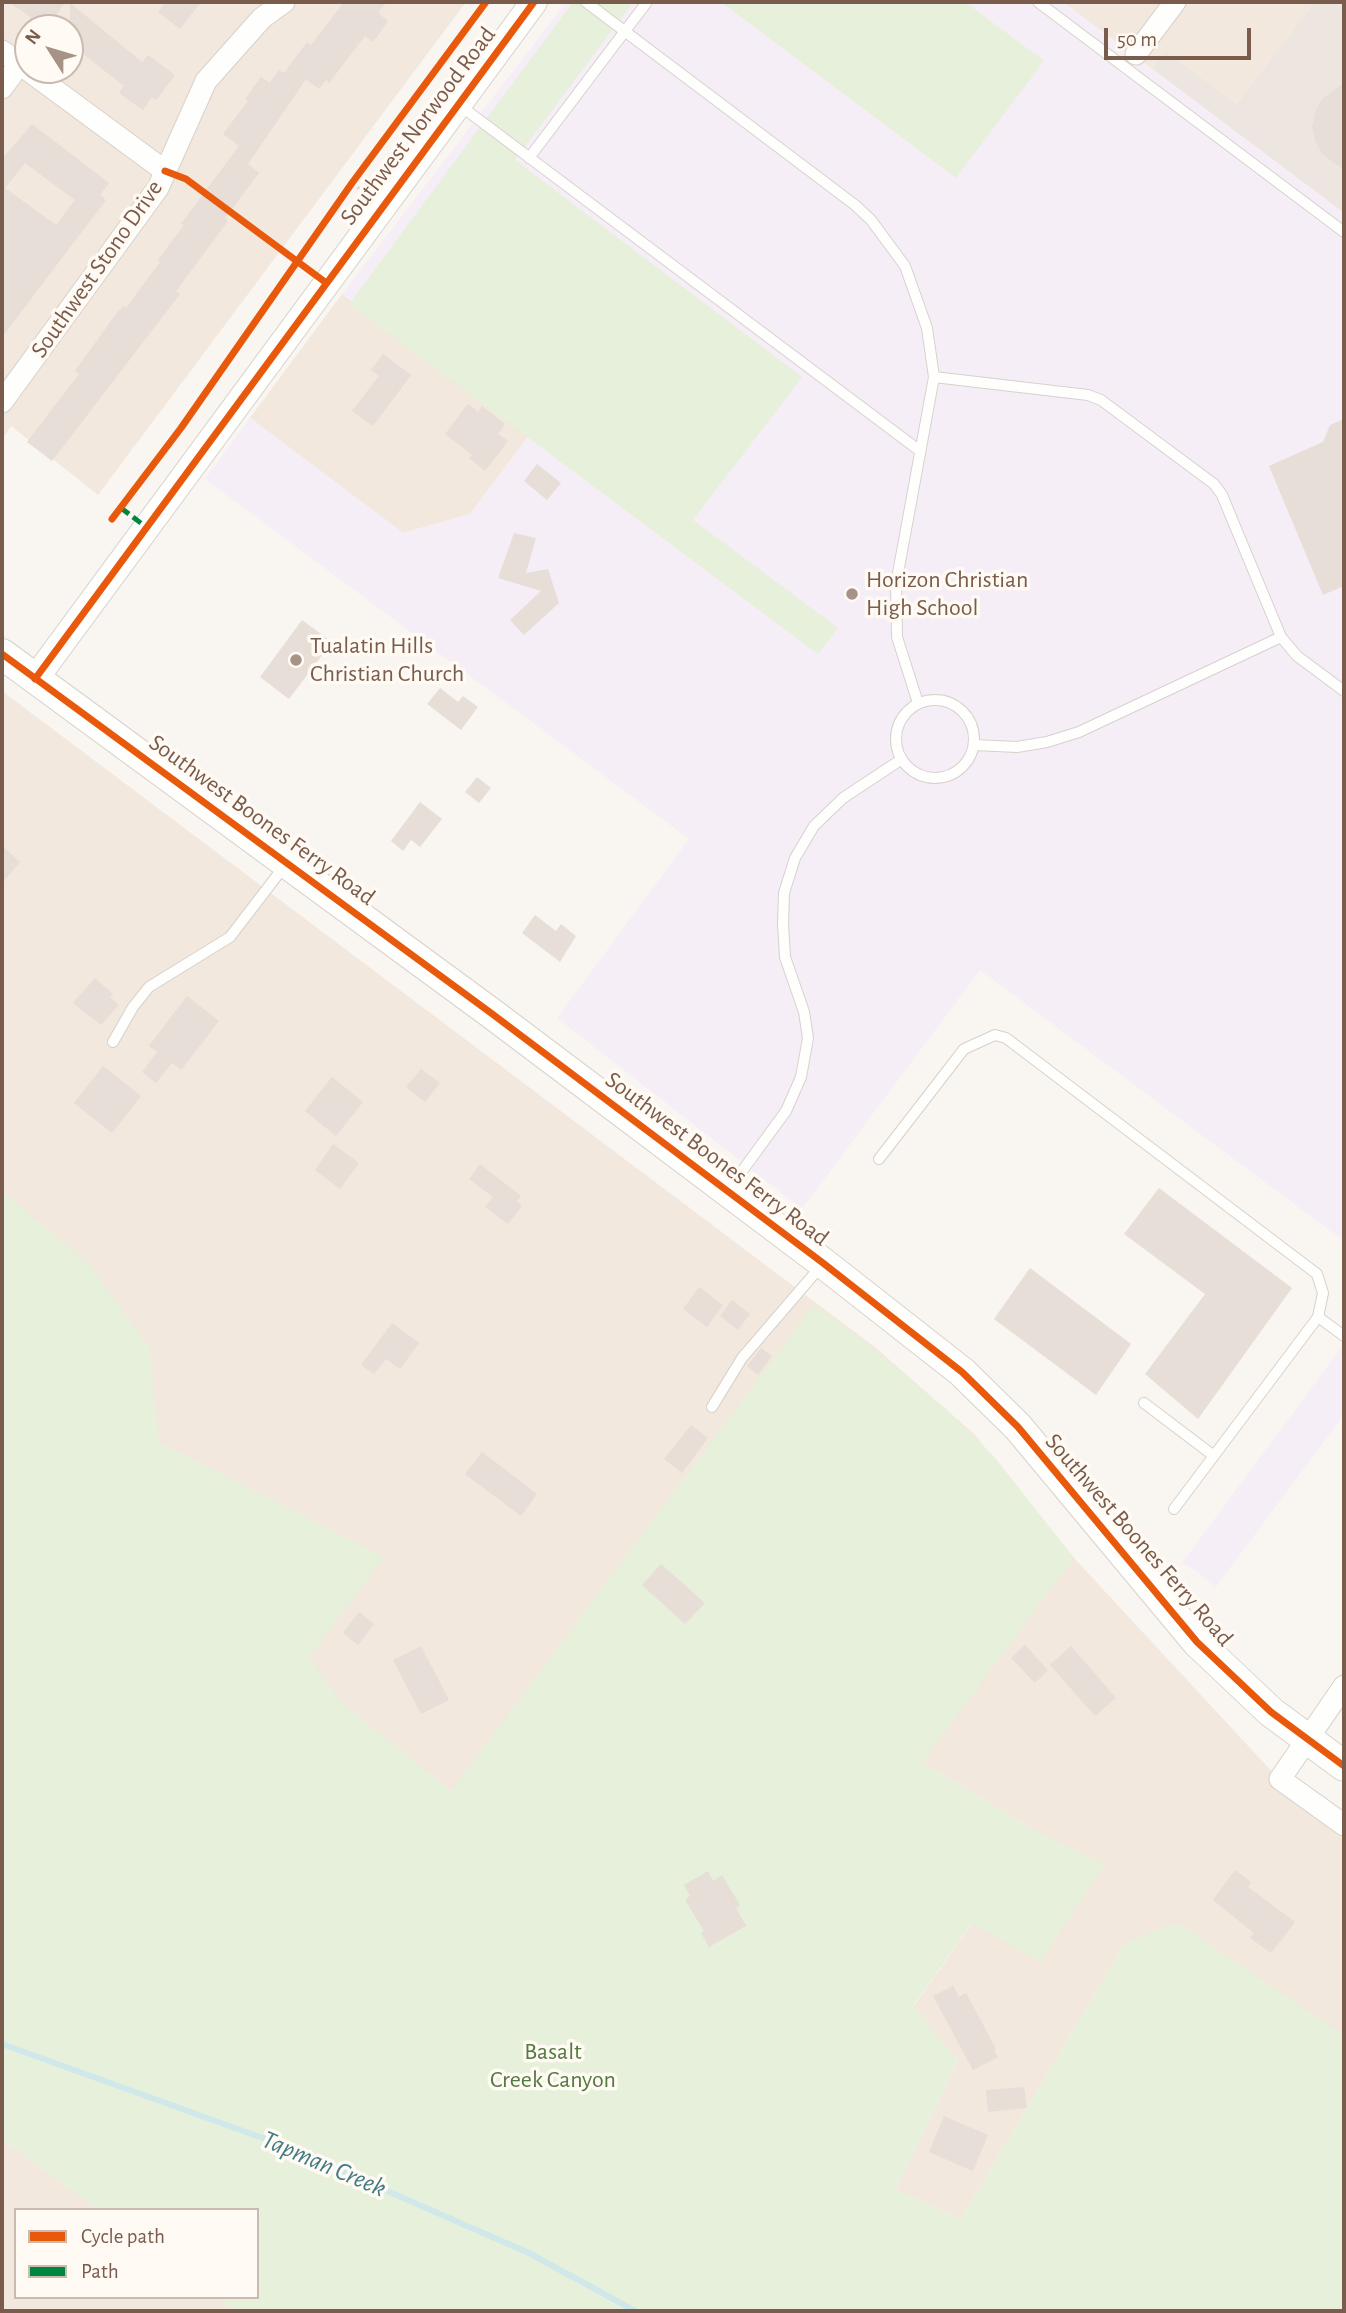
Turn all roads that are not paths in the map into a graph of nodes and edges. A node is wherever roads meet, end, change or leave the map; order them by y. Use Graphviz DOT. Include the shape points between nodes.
graph roads {
  1 [pos="284,2"];
  2 [pos="534,2"];
  3 [pos="586,2"];
  4 [pos="647,2"];
  5 [pos="1038,2"];
  6 [pos="1175,2"];
  7 [pos="625,31"];
  8 [pos="1136,54"];
  9 [pos="14,72"];
  10 [pos="45,84"];
  11 [pos="2,88"];
  12 [pos="458,104"];
  13 [pos="529,158"];
  14 [pos="166,171"];
  15 [pos="1344,232"];
  16 [pos="934,377"];
  17 [pos="2,402"];
  18 [pos="920,452"];
  19 [pos="1281,637"];
  20 [pos="2,654"];
  21 [pos="35,679"];
  22 [pos="1344,691"];
  23 [pos="918,704"];
  24 [pos="974,745"];
  25 [pos="902,758"];
  26 [pos="288,862"];
  27 [pos="113,1042"];
  28 [pos="879,1159"];
  29 [pos="727,1191"];
  30 [pos="823,1263"];
  31 [pos="1318,1317"];
  32 [pos="1344,1336"];
  33 [pos="1143,1403"];
  34 [pos="712,1407"];
  35 [pos="1214,1456"];
  36 [pos="1174,1509"];
  37 [pos="1344,1686"];
  38 [pos="1308,1740"];
  39 [pos="1344,1766"];
  40 [pos="1344,1825"];
  1 -- 14 [label="street, Southwest Stono Drive" via="262,18 206,81"];
  2 -- 12 [label="street, Southwest Norwood Road"];
  3 -- 7 [label="lane"];
  4 -- 7 [label="lane"];
  5 -- 15 [label="lane"];
  6 -- 8 [label="street"];
  7 -- 13 [label="lane"];
  7 -- 16 [label="lane" via="871,220 905,266 918,297"];
  9 -- 11 [label="street"];
  10 -- 14 [label="street"];
  12 -- 13 [label="lane"];
  12 -- 21 [label="street, Southwest Norwood Road"];
  13 -- 18 [label="lane"];
  14 -- 17 [label="street, Southwest Stono Drive"];
  16 -- 18 [label="lane"];
  16 -- 19 [label="lane" via="1088,395 1204,476 1222,495"];
  18 -- 23 [label="lane" via="895,596 897,637"];
  19 -- 22 [label="lane" via="1297,656"];
  19 -- 24 [label="lane" via="1079,732 1017,747"];
  20 -- 21 [label="main road, Southwest Boones Ferry Road"];
  21 -- 26 [label="main road, Southwest Boones Ferry Road"];
  23 -- 24 [label="lane" via="942,700 964,711 971,721"];
  23 -- 25 [label="lane" via="900,721 897,746"];
  24 -- 25 [label="lane" via="961,768 936,778 911,769"];
  25 -- 29 [label="lane" via="843,798 814,826 795,858 785,893 783,924 785,957 808,1038 801,1077 786,1111"];
  26 -- 27 [label="lane" via="230,937 149,987"];
  26 -- 29 [label="main road, Southwest Boones Ferry Road"];
  28 -- 31 [label="lane" via="964,1049 988,1036 1006,1038 1317,1275 1323,1293"];
  29 -- 30 [label="main road, Southwest Boones Ferry Road"];
  30 -- 34 [label="lane" via="742,1358"];
  30 -- 38 [label="main road, Southwest Boones Ferry Road" via="990,1398 1197,1642"];
  31 -- 32 [label="lane"];
  31 -- 35 [label="lane"];
  33 -- 35 [label="lane"];
  35 -- 36 [label="lane"];
  37 -- 38 [label="street"];
  38 -- 39 [label="main road, Southwest Boones Ferry Road"];
  38 -- 40 [label="street" via="1280,1779"];
}
